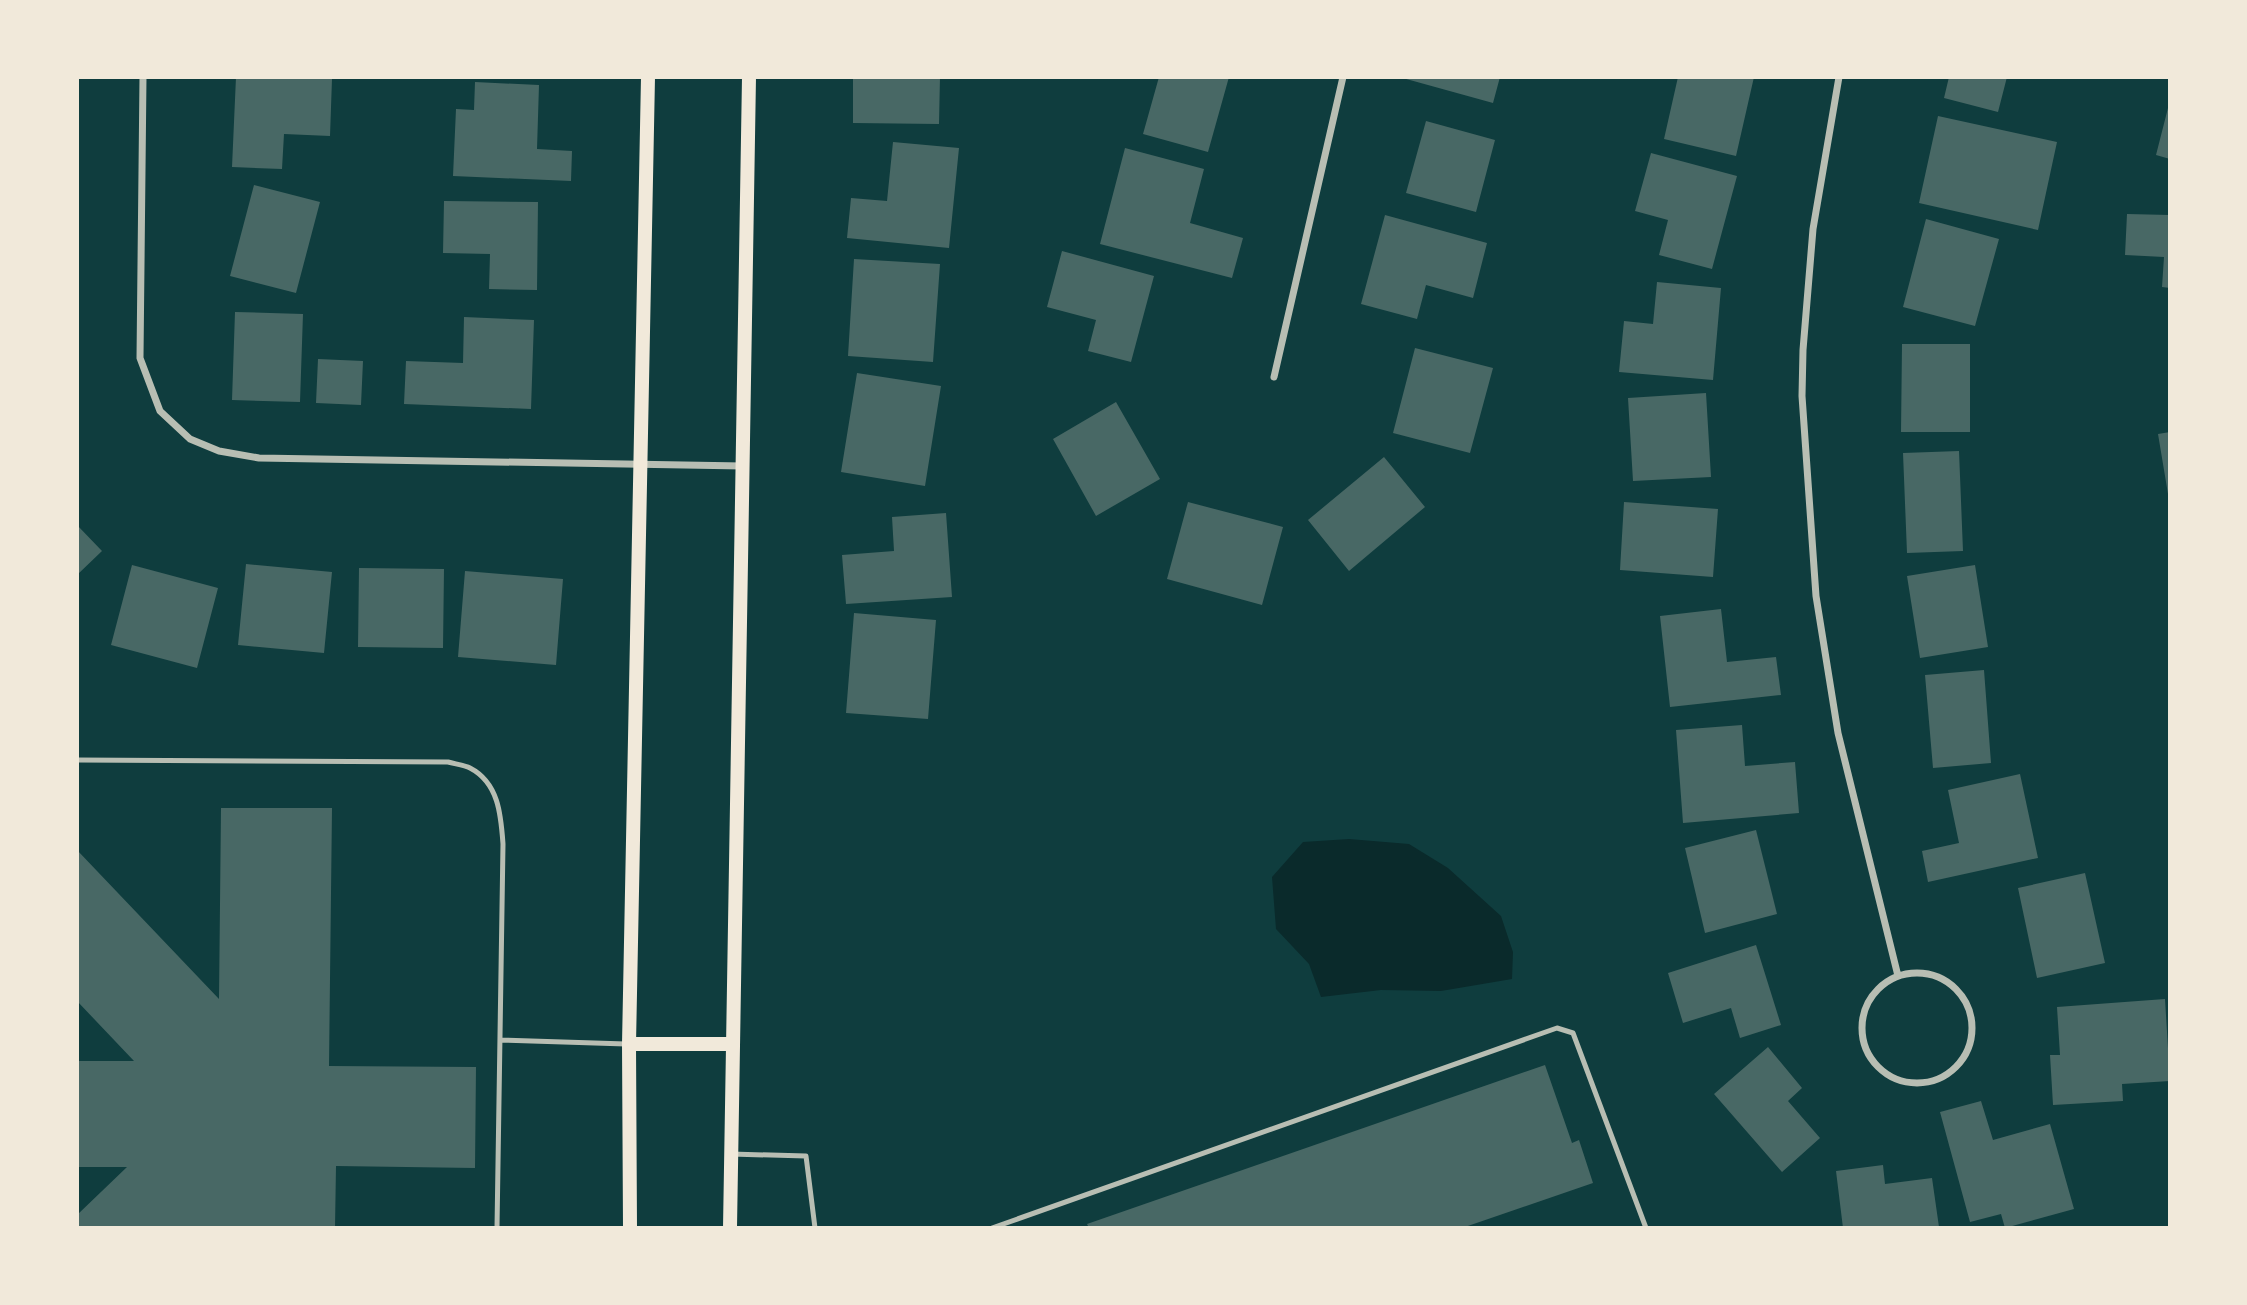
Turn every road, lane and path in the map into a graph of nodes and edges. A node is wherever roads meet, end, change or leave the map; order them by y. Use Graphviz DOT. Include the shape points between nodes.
graph roads {
  1 [pos="143,77"];
  2 [pos="648,77"];
  3 [pos="749,77"];
  4 [pos="1343,77"];
  5 [pos="1839,77"];
  6 [pos="1274,377"];
  7 [pos="641,464"];
  8 [pos="743,466"];
  9 [pos="77,760"];
  10 [pos="1898,976"];
  11 [pos="500,1040"];
  12 [pos="629,1044"];
  13 [pos="732,1044"];
  14 [pos="732,1154"];
  15 [pos="497,1228"];
  16 [pos="630,1228"];
  17 [pos="730,1228"];
  18 [pos="815,1228"];
  19 [pos="992,1228"];
  20 [pos="1646,1228"];
  1 -- 7 [label="street" via="140,358 160,411 190,439 219,452 259,458"];
  2 -- 7 [label="main road"];
  3 -- 8 [label="main road"];
  4 -- 6 [label="street"];
  5 -- 10 [label="street" via="1813,229 1803,350 1804,423 1816,596 1838,733"];
  7 -- 8 [label="street"];
  7 -- 12 [label="main road"];
  8 -- 13 [label="main road"];
  9 -- 11 [label="lane" via="448,762 470,768 491,787 501,811"];
  10 -- 10 [label="street" via="1871,996 1863,1012 1864,1046 1884,1074 1918,1084 1937,1080 1965,1055 1972,1018 1965,1000 1936,976 1917,972"];
  11 -- 12 [label="lane"];
  11 -- 15 [label="lane"];
  12 -- 13 [label="main road"];
  12 -- 16 [label="main road"];
  13 -- 14 [label="main road"];
  14 -- 17 [label="main road"];
  14 -- 18 [label="lane" via="806,1156"];
  19 -- 20 [label="lane" via="1557,1028 1573,1033"];
}
